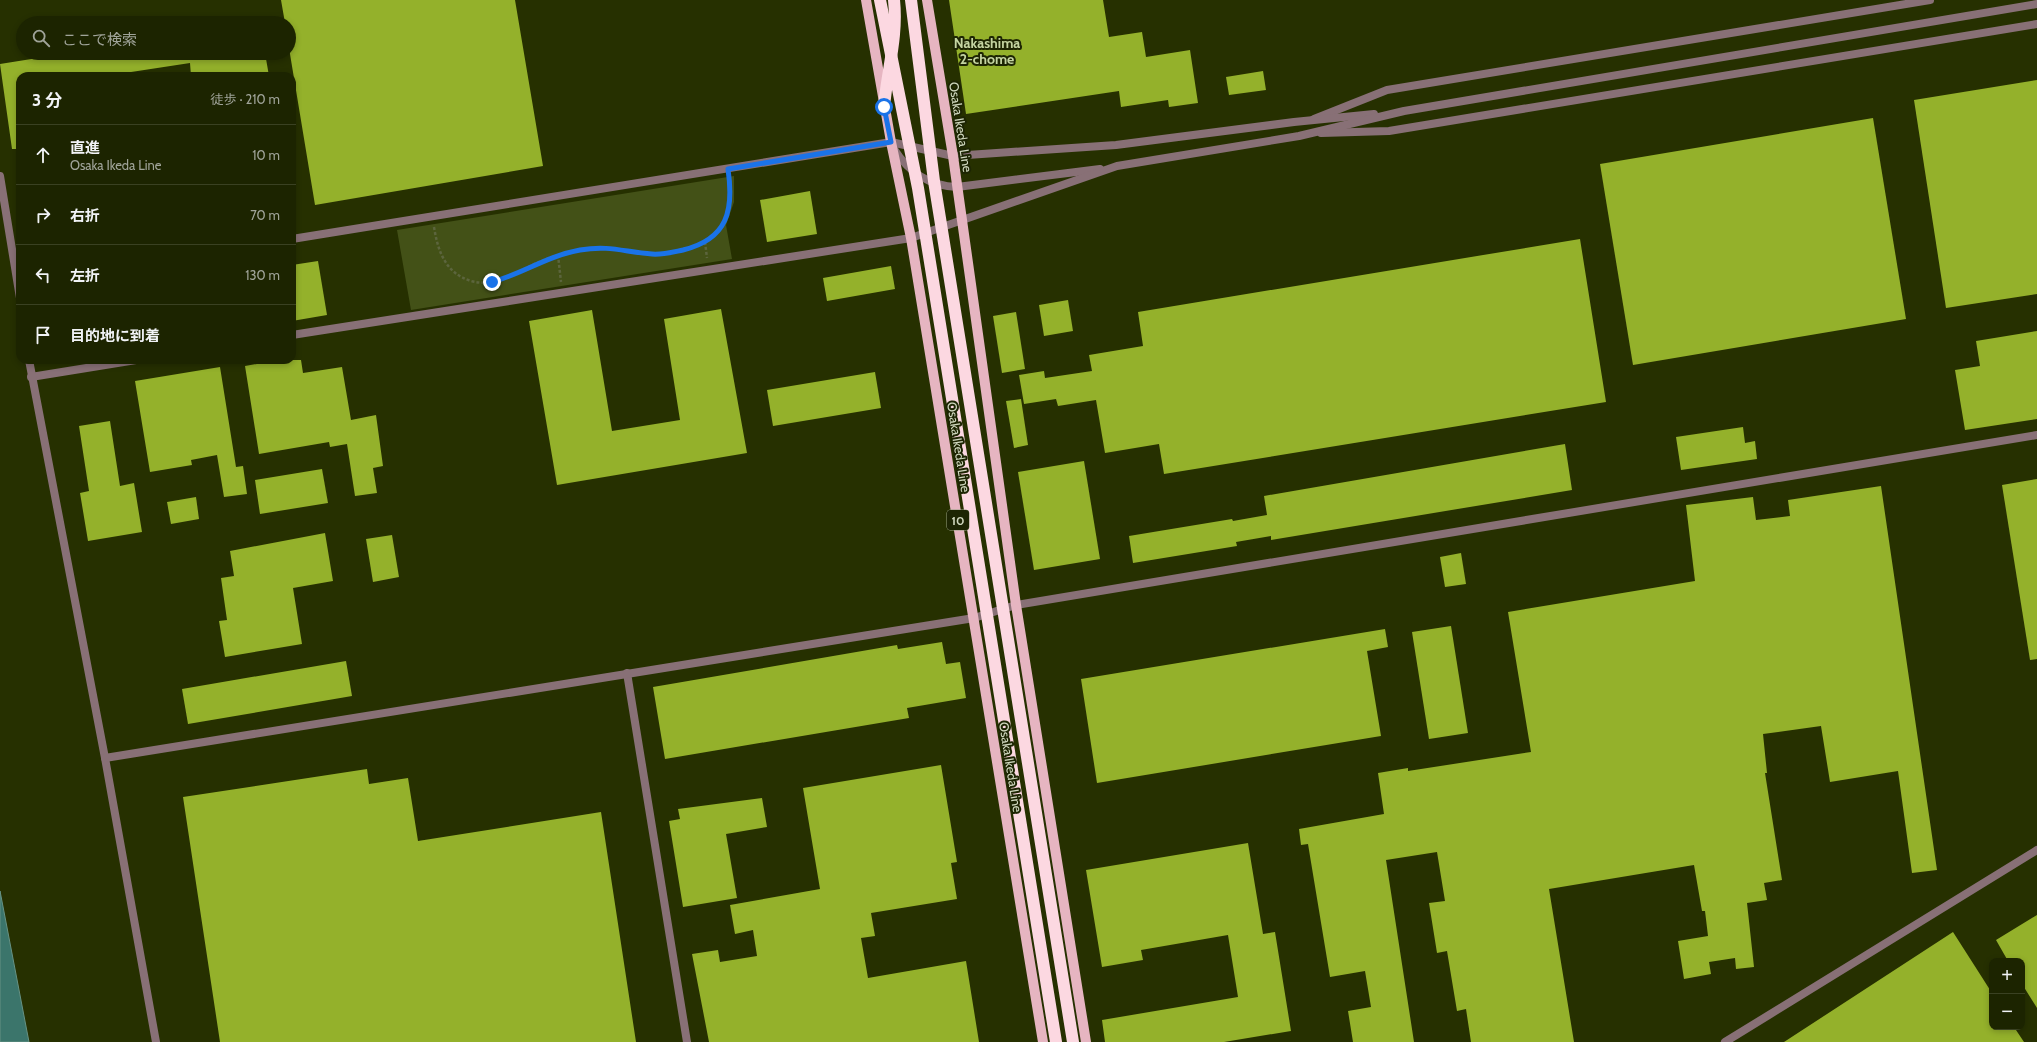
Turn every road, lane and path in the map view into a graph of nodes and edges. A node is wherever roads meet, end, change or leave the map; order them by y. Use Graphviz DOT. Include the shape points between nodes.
graph roads {
  1 [pos="866,0"];
  2 [pos="880,0"];
  3 [pos="894,0"];
  4 [pos="911,0"];
  5 [pos="927,0"];
  6 [pos="1930,0"];
  7 [pos="2037,4"];
  8 [pos="2037,24"];
  9 [pos="884,107"];
  10 [pos="1404,111"];
  11 [pos="1310,120"];
  12 [pos="1312,133"];
  13 [pos="891,142"];
  14 [pos="953,156"];
  15 [pos="1117,166"];
  16 [pos="728,169"];
  17 [pos="0,176"];
  18 [pos="957,187"];
  19 [pos="432,216"];
  20 [pos="962,220"];
  21 [pos="296,238"];
  22 [pos="911,238"];
  23 [pos="705,242"];
  24 [pos="558,255"];
  25 [pos="707,258"];
  26 [pos="16,266"];
  27 [pos="560,273"];
  28 [pos="296,334"];
  29 [pos="29,364"];
  30 [pos="111,364"];
  31 [pos="31,377"];
  32 [pos="2037,435"];
  33 [pos="1016,605"];
  34 [pos="974,618"];
  35 [pos="626,673"];
  36 [pos="105,758"];
  37 [pos="2037,850"];
  38 [pos="156,1042"];
  39 [pos="686,1042"];
  40 [pos="1043,1042"];
  41 [pos="1056,1042"];
  42 [pos="1073,1042"];
  43 [pos="1086,1042"];
  44 [pos="1725,1042"];
  1 -- 9 [label="main road, Osaka Ikeda Line / 10"];
  2 -- 41 [label="highway, bridge" via="918,188"];
  3 -- 9 [label="highway" via="895,35"];
  4 -- 42 [label="highway, bridge" via="935,189"];
  5 -- 14 [label="main road, Osaka Ikeda Line"];
  6 -- 11 [label="street" via="1387,90"];
  7 -- 10 [label="street"];
  8 -- 12 [label="street" via="1389,131"];
  9 -- 13 [label="main road, Osaka Ikeda Line / 10"];
  10 -- 11 [label="street"];
  10 -- 12 [label="street"];
  11 -- 14 [label="street" via="1116,145"];
  12 -- 15 [label="street"];
  13 -- 14 [label="street"];
  13 -- 16 [label="street"];
  13 -- 18 [label="street" via="902,162 918,176 938,185"];
  13 -- 22 [label="main road, Osaka Ikeda Line / 10"];
  14 -- 18 [label="main road, Osaka Ikeda Line"];
  15 -- 18 [label="street"];
  15 -- 20 [label="street"];
  16 -- 19 [label="street"];
  16 -- 23 [label="path" via="731,191 729,210 721,227"];
  17 -- 26 [label="street"];
  18 -- 20 [label="main road, Osaka Ikeda Line"];
  19 -- 21 [label="street"];
  19 -- 24 [label="path" via="441,254 453,271 472,281 501,280"];
  20 -- 22 [label="street"];
  20 -- 33 [label="main road, Osaka Ikeda Line"];
  22 -- 28 [label="street"];
  22 -- 34 [label="main road, Osaka Ikeda Line / 10"];
  23 -- 24 [label="path" via="673,252 653,254 602,247"];
  23 -- 25 [label="path"];
  24 -- 27 [label="path"];
  29 -- 31 [label="street"];
  30 -- 31 [label="street"];
  31 -- 36 [label="street"];
  32 -- 33 [label="street"];
  33 -- 34 [label="street"];
  33 -- 43 [label="main road, Osaka Ikeda Line"];
  34 -- 35 [label="street"];
  34 -- 40 [label="main road, Osaka Ikeda Line / 10"];
  35 -- 36 [label="street"];
  35 -- 39 [label="street"];
  36 -- 38 [label="street"];
  37 -- 44 [label="street"];
}
